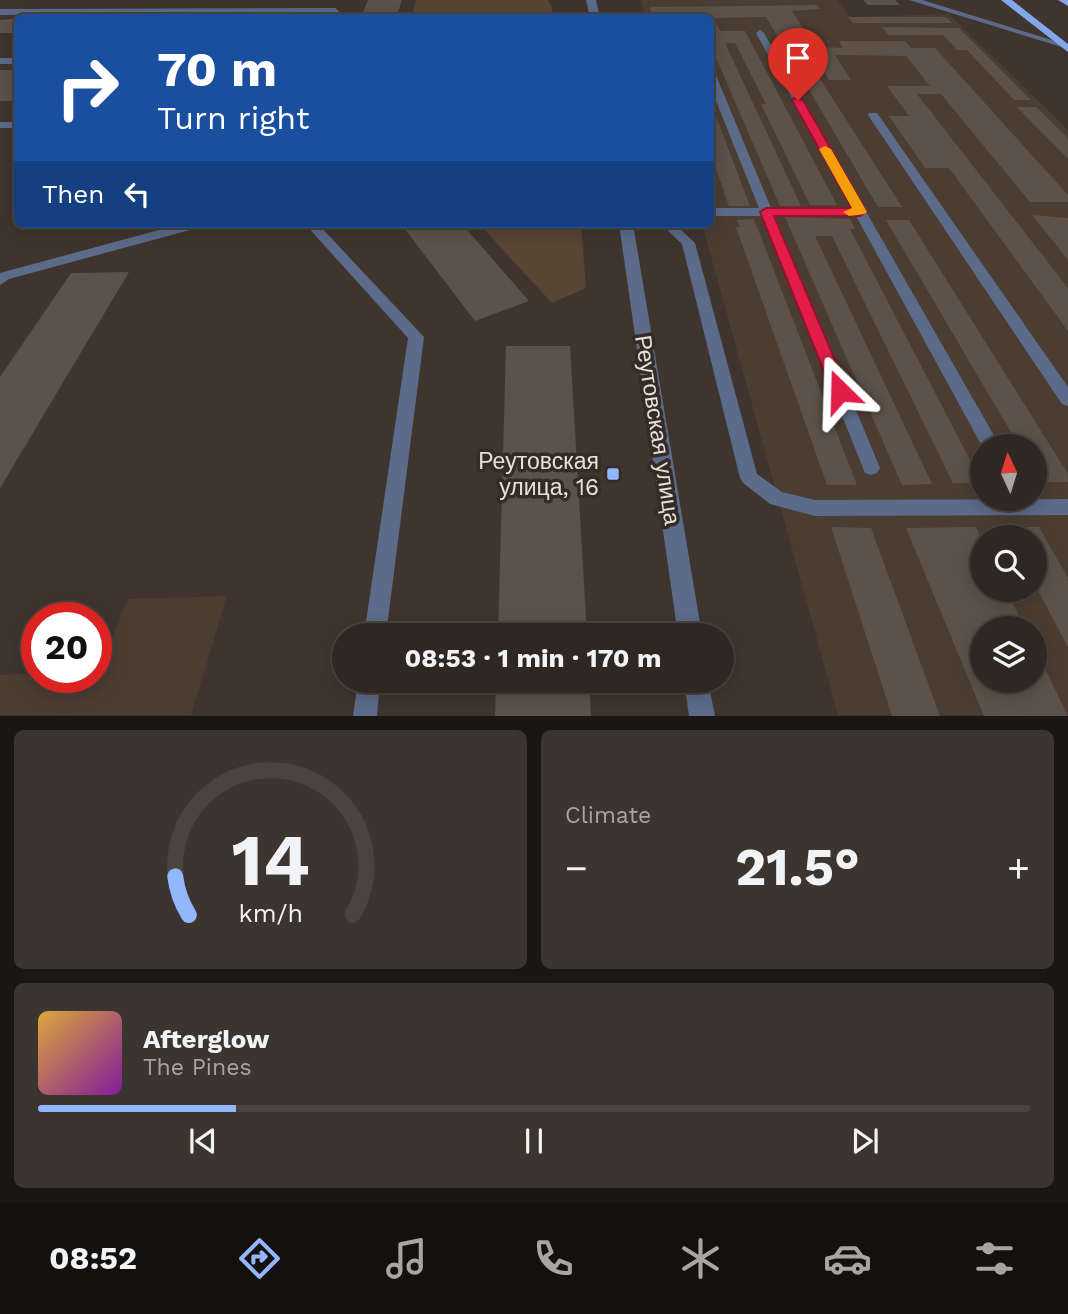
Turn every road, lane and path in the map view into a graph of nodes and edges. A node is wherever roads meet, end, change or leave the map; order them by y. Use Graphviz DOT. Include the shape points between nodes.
graph roads {
  1 [pos="339,0"];
  2 [pos="913,0"];
  3 [pos="1006,0"];
  4 [pos="1063,0"];
  5 [pos="1068,4"];
  6 [pos="0,12"];
  7 [pos="253,14"];
  8 [pos="333,14"];
  9 [pos="760,33"];
  10 [pos="1067,48"];
  11 [pos="714,83"];
  12 [pos="873,115"];
  13 [pos="714,212"];
  14 [pos="766,212"];
  15 [pos="860,212"];
  16 [pos="182,228"];
  17 [pos="315,228"];
  18 [pos="627,228"];
  19 [pos="671,228"];
  20 [pos="2,278"];
  21 [pos="1068,400"];
  22 [pos="983,434"];
  23 [pos="872,468"];
  24 [pos="1068,507"];
  25 [pos="377,623"];
  26 [pos="688,623"];
  27 [pos="368,693"];
  28 [pos="698,693"];
  29 [pos="365,716"];
  30 [pos="702,716"];
  1 -- 8 [label="lane"];
  2 -- 10 [label="lane"];
  3 -- 10 [label="highway"];
  4 -- 5 [label="highway"];
  6 -- 7 [label="lane"];
  7 -- 8 [label="lane"];
  9 -- 15 [label="lane"];
  11 -- 14 [label="lane"];
  12 -- 21 [label="lane"];
  13 -- 14 [label="lane"];
  14 -- 15 [label="lane"];
  14 -- 23 [label="lane"];
  15 -- 22 [label="lane"];
  16 -- 20 [label="lane"];
  17 -- 25 [label="lane" via="416,337"];
  18 -- 26 [label="street, Реутовская улица"];
  19 -- 24 [label="lane" via="688,243 749,478 777,499 815,508"];
  27 -- 29 [label="lane"];
  28 -- 30 [label="street"];
}
